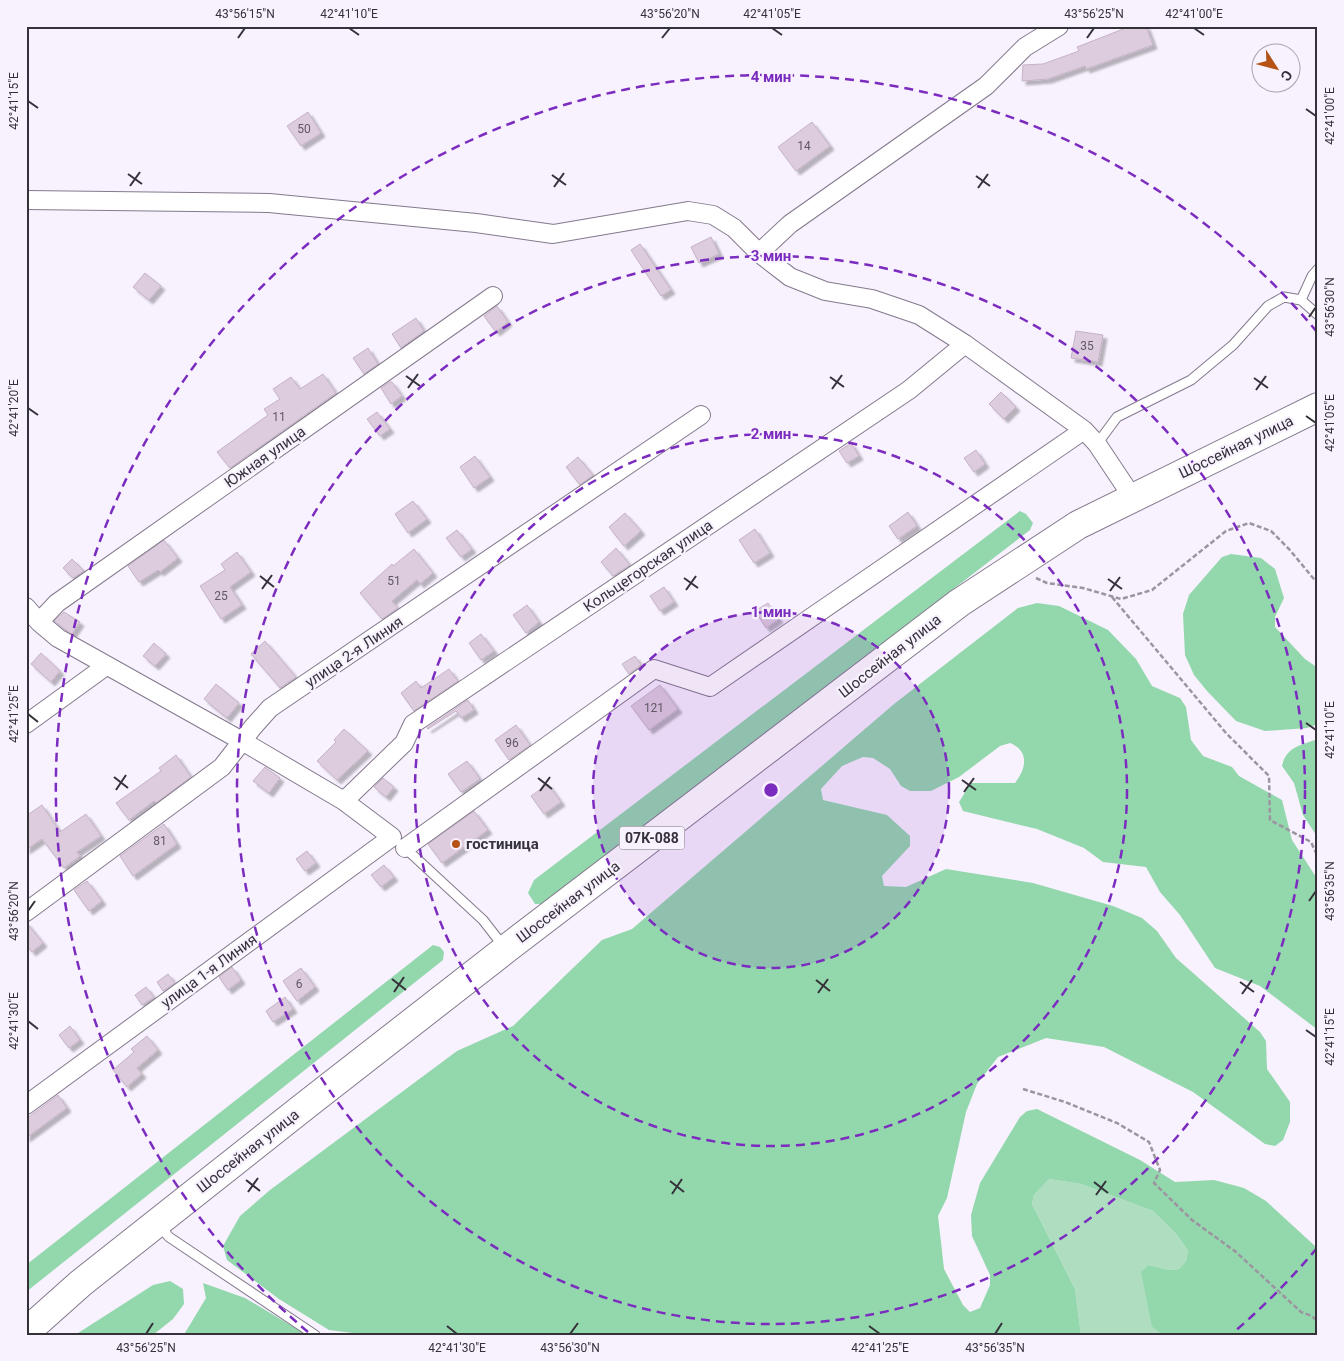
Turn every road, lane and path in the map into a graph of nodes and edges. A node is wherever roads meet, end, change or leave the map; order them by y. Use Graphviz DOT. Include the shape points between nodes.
graph roads {
  1 [pos="1059,26"];
  2 [pos="26,200"];
  3 [pos="759,253"];
  4 [pos="1318,269"];
  5 [pos="494,296"];
  6 [pos="1301,300"];
  7 [pos="1318,316"];
  8 [pos="965,344"];
  9 [pos="1318,407"];
  10 [pos="701,415"];
  11 [pos="1084,430"];
  12 [pos="1097,444"];
  13 [pos="1133,498"];
  14 [pos="1019,563"];
  15 [pos="1318,584"];
  16 [pos="1112,596"];
  17 [pos="26,607"];
  18 [pos="39,622"];
  19 [pos="106,666"];
  20 [pos="26,724"];
  21 [pos="242,741"];
  22 [pos="344,801"];
  23 [pos="399,843"];
  24 [pos="1318,857"];
  25 [pos="26,912"];
  26 [pos="506,949"];
  27 [pos="1023,1089"];
  28 [pos="26,1105"];
  29 [pos="157,1223"];
  30 [pos="1318,1322"];
  31 [pos="26,1332"];
  32 [pos="315,1335"];
  1 -- 3 [label="street" via="1025,47 986,86 790,224"];
  2 -- 3 [label="street" via="269,202 553,234 688,211 712,215 734,228"];
  3 -- 8 [label="street" via="790,277 825,291 872,299 919,315"];
  4 -- 6 [label="lane"];
  5 -- 18 [label="street, Южная улица" via="57,603"];
  6 -- 7 [label="lane"];
  6 -- 12 [label="lane" via="1284,297 1268,306 1233,345 1191,380 1117,417"];
  8 -- 11 [label="street"];
  8 -- 22 [label="street, Кольцегорская улица" via="909,390 413,724 404,743"];
  9 -- 13 [label="main road, Шоссейная улица / 07К-088"];
  10 -- 21 [label="street, улица 2-я Линия" via="270,708"];
  11 -- 12 [label="street"];
  11 -- 23 [label="street" via="710,687 654,669"];
  12 -- 13 [label="street"];
  13 -- 14 [label="main road, Шоссейная улица / 07К-088" via="1078,525"];
  14 -- 16 [label="path" via="1029,575 1047,583"];
  14 -- 26 [label="main road, Шоссейная улица / 07К-088" via="959,603"];
  15 -- 16 [label="path" via="1271,531 1249,524 1226,530 1152,590 1121,599"];
  16 -- 24 [label="path" via="1226,733 1268,776 1270,820 1311,842"];
  17 -- 18 [label="street"];
  18 -- 19 [label="street" via="58,638"];
  19 -- 20 [label="street"];
  19 -- 21 [label="street"];
  21 -- 22 [label="street"];
  21 -- 25 [label="street, улица 2-я Линия" via="222,768"];
  22 -- 23 [label="street"];
  23 -- 26 [label="lane" via="483,920"];
  23 -- 28 [label="street, улица 1-я Линия"];
  26 -- 29 [label="main road, Шоссейная улица / 07К-088"];
  27 -- 30 [label="path" via="1116,1123 1149,1142 1160,1170 1154,1183 1192,1220 1236,1252 1301,1312"];
  29 -- 31 [label="main road, Шоссейная улица / 07К-088"];
  29 -- 32 [label="lane" via="169,1237"];
}
